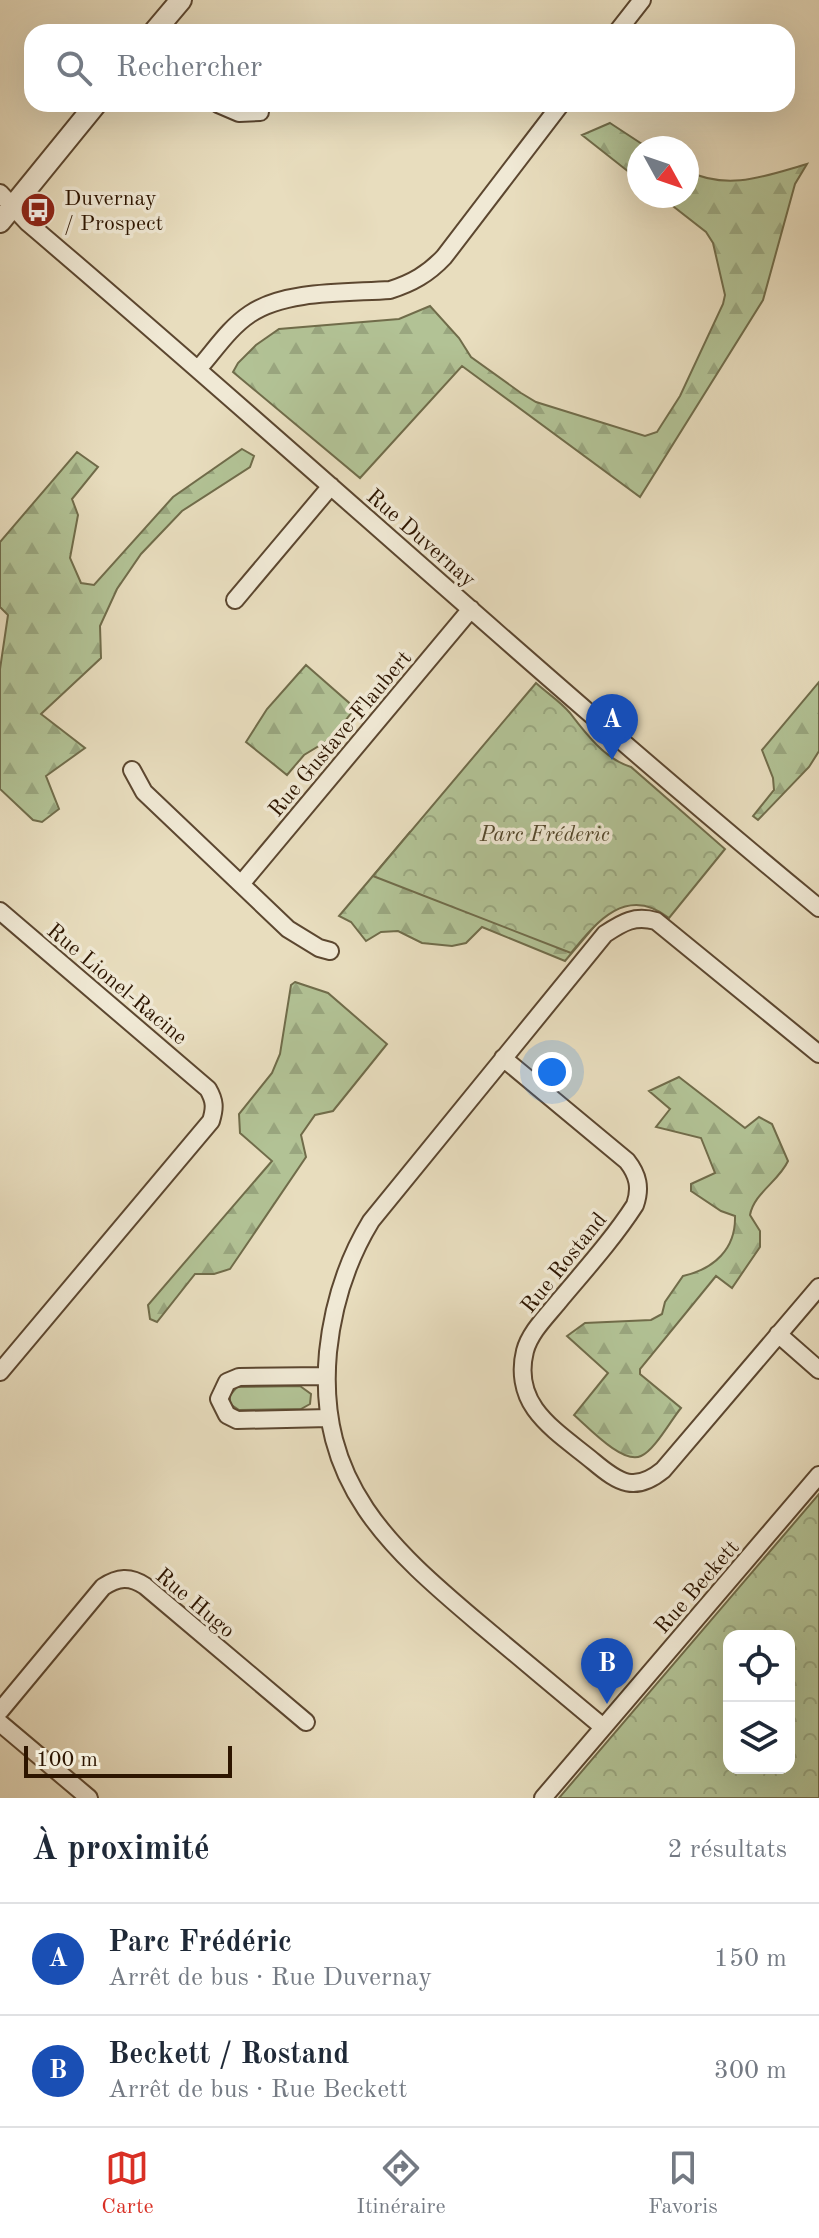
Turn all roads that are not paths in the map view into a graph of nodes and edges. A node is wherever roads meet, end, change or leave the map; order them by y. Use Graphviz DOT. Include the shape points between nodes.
graph roads {
  1 [pos="181,0"];
  2 [pos="642,0"];
  3 [pos="161,24"];
  4 [pos="623,24"];
  5 [pos="89,112"];
  6 [pos="237,112"];
  7 [pos="260,112"];
  8 [pos="555,112"];
  9 [pos="4,207"];
  10 [pos="199,368"];
  11 [pos="331,486"];
  12 [pos="235,600"];
  13 [pos="471,609"];
  14 [pos="132,770"];
  15 [pos="241,884"];
  16 [pos="819,908"];
  17 [pos="0,911"];
  18 [pos="330,951"];
  19 [pos="819,1054"];
  20 [pos="503,1058"];
  21 [pos="819,1287"];
  22 [pos="778,1334"];
  23 [pos="819,1370"];
  24 [pos="0,1372"];
  25 [pos="326,1376"];
  26 [pos="329,1418"];
  27 [pos="819,1475"];
  28 [pos="0,1711"];
  29 [pos="306,1722"];
  30 [pos="0,1723"];
  31 [pos="603,1727"];
  32 [pos="89,1798"];
  33 [pos="543,1798"];
  1 -- 3 [label="street"];
  2 -- 4 [label="street"];
  5 -- 9 [label="street"];
  6 -- 7 [label="street"];
  8 -- 10 [label="street" via="430,271 390,290 267,304 235,326"];
  9 -- 10 [label="street, Rue Duvernay"];
  10 -- 11 [label="street, Rue Duvernay"];
  11 -- 12 [label="street"];
  11 -- 13 [label="street, Rue Duvernay"];
  13 -- 15 [label="street, Rue Gustave-Flaubert"];
  13 -- 16 [label="street, Rue Duvernay"];
  14 -- 15 [label="street" via="144,792"];
  15 -- 18 [label="street" via="288,929"];
  17 -- 24 [label="street, Rue Lionel-Racine" via="208,1089 215,1108 211,1121"];
  19 -- 20 [label="street" via="656,921 642,917 605,934"];
  20 -- 22 [label="street, Rue Rostand" via="627,1161 638,1183 629,1215 539,1325 525,1351 523,1383 543,1419 609,1475 643,1483 663,1470"];
  20 -- 25 [label="street" via="359,1241 337,1293"];
  21 -- 22 [label="street, Rue Rostand"];
  22 -- 23 [label="street"];
  25 -- 26 [label="street"];
  25 -- 26 [label="street" via="233,1378 219,1399 223,1410 237,1420"];
  26 -- 31 [label="street" via="349,1483 390,1542"];
  27 -- 31 [label="street, Rue Beckett"];
  28 -- 29 [label="street, Rue Hugo" via="103,1587 124,1578 145,1586"];
  30 -- 32 [label="street"];
  31 -- 33 [label="street, Rue Beckett"];
}
